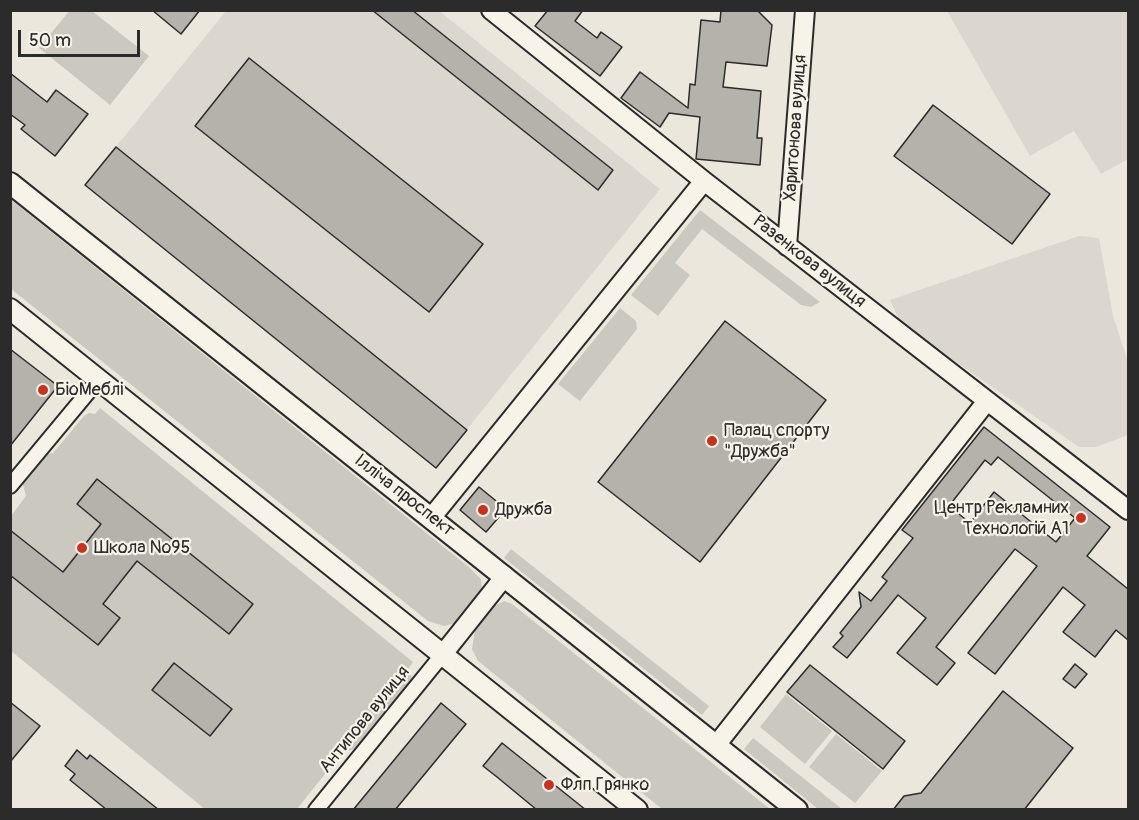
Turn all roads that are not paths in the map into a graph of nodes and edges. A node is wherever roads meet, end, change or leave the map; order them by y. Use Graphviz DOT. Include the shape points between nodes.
graph roads {
  1 [pos="491,10"];
  2 [pos="805,10"];
  3 [pos="704,181"];
  4 [pos="10,183"];
  5 [pos="787,246"];
  6 [pos="10,309"];
  7 [pos="99,379"];
  8 [pos="987,401"];
  9 [pos="10,486"];
  10 [pos="1128,510"];
  11 [pos="431,518"];
  12 [pos="505,576"];
  13 [pos="443,654"];
  14 [pos="717,744"];
  15 [pos="316,810"];
  16 [pos="638,810"];
  17 [pos="797,810"];
  1 -- 3 [label="street, Разенкова вулиця"];
  2 -- 5 [label="street, Харитонова вулиця"];
  3 -- 5 [label="street, Разенкова вулиця"];
  3 -- 11 [label="street"];
  4 -- 11 [label="main road, Ілліча проспект"];
  5 -- 8 [label="street, Разенкова вулиця"];
  6 -- 7 [label="main road"];
  7 -- 9 [label="street"];
  7 -- 13 [label="main road"];
  8 -- 10 [label="street, Разенкова вулиця"];
  8 -- 14 [label="street"];
  11 -- 12 [label="main road, Ілліча проспект"];
  12 -- 13 [label="street"];
  12 -- 14 [label="main road, Ілліча проспект"];
  13 -- 15 [label="street, Антипова вулиця"];
  13 -- 16 [label="main road"];
  14 -- 17 [label="main road, Ілліча проспект"];
}
